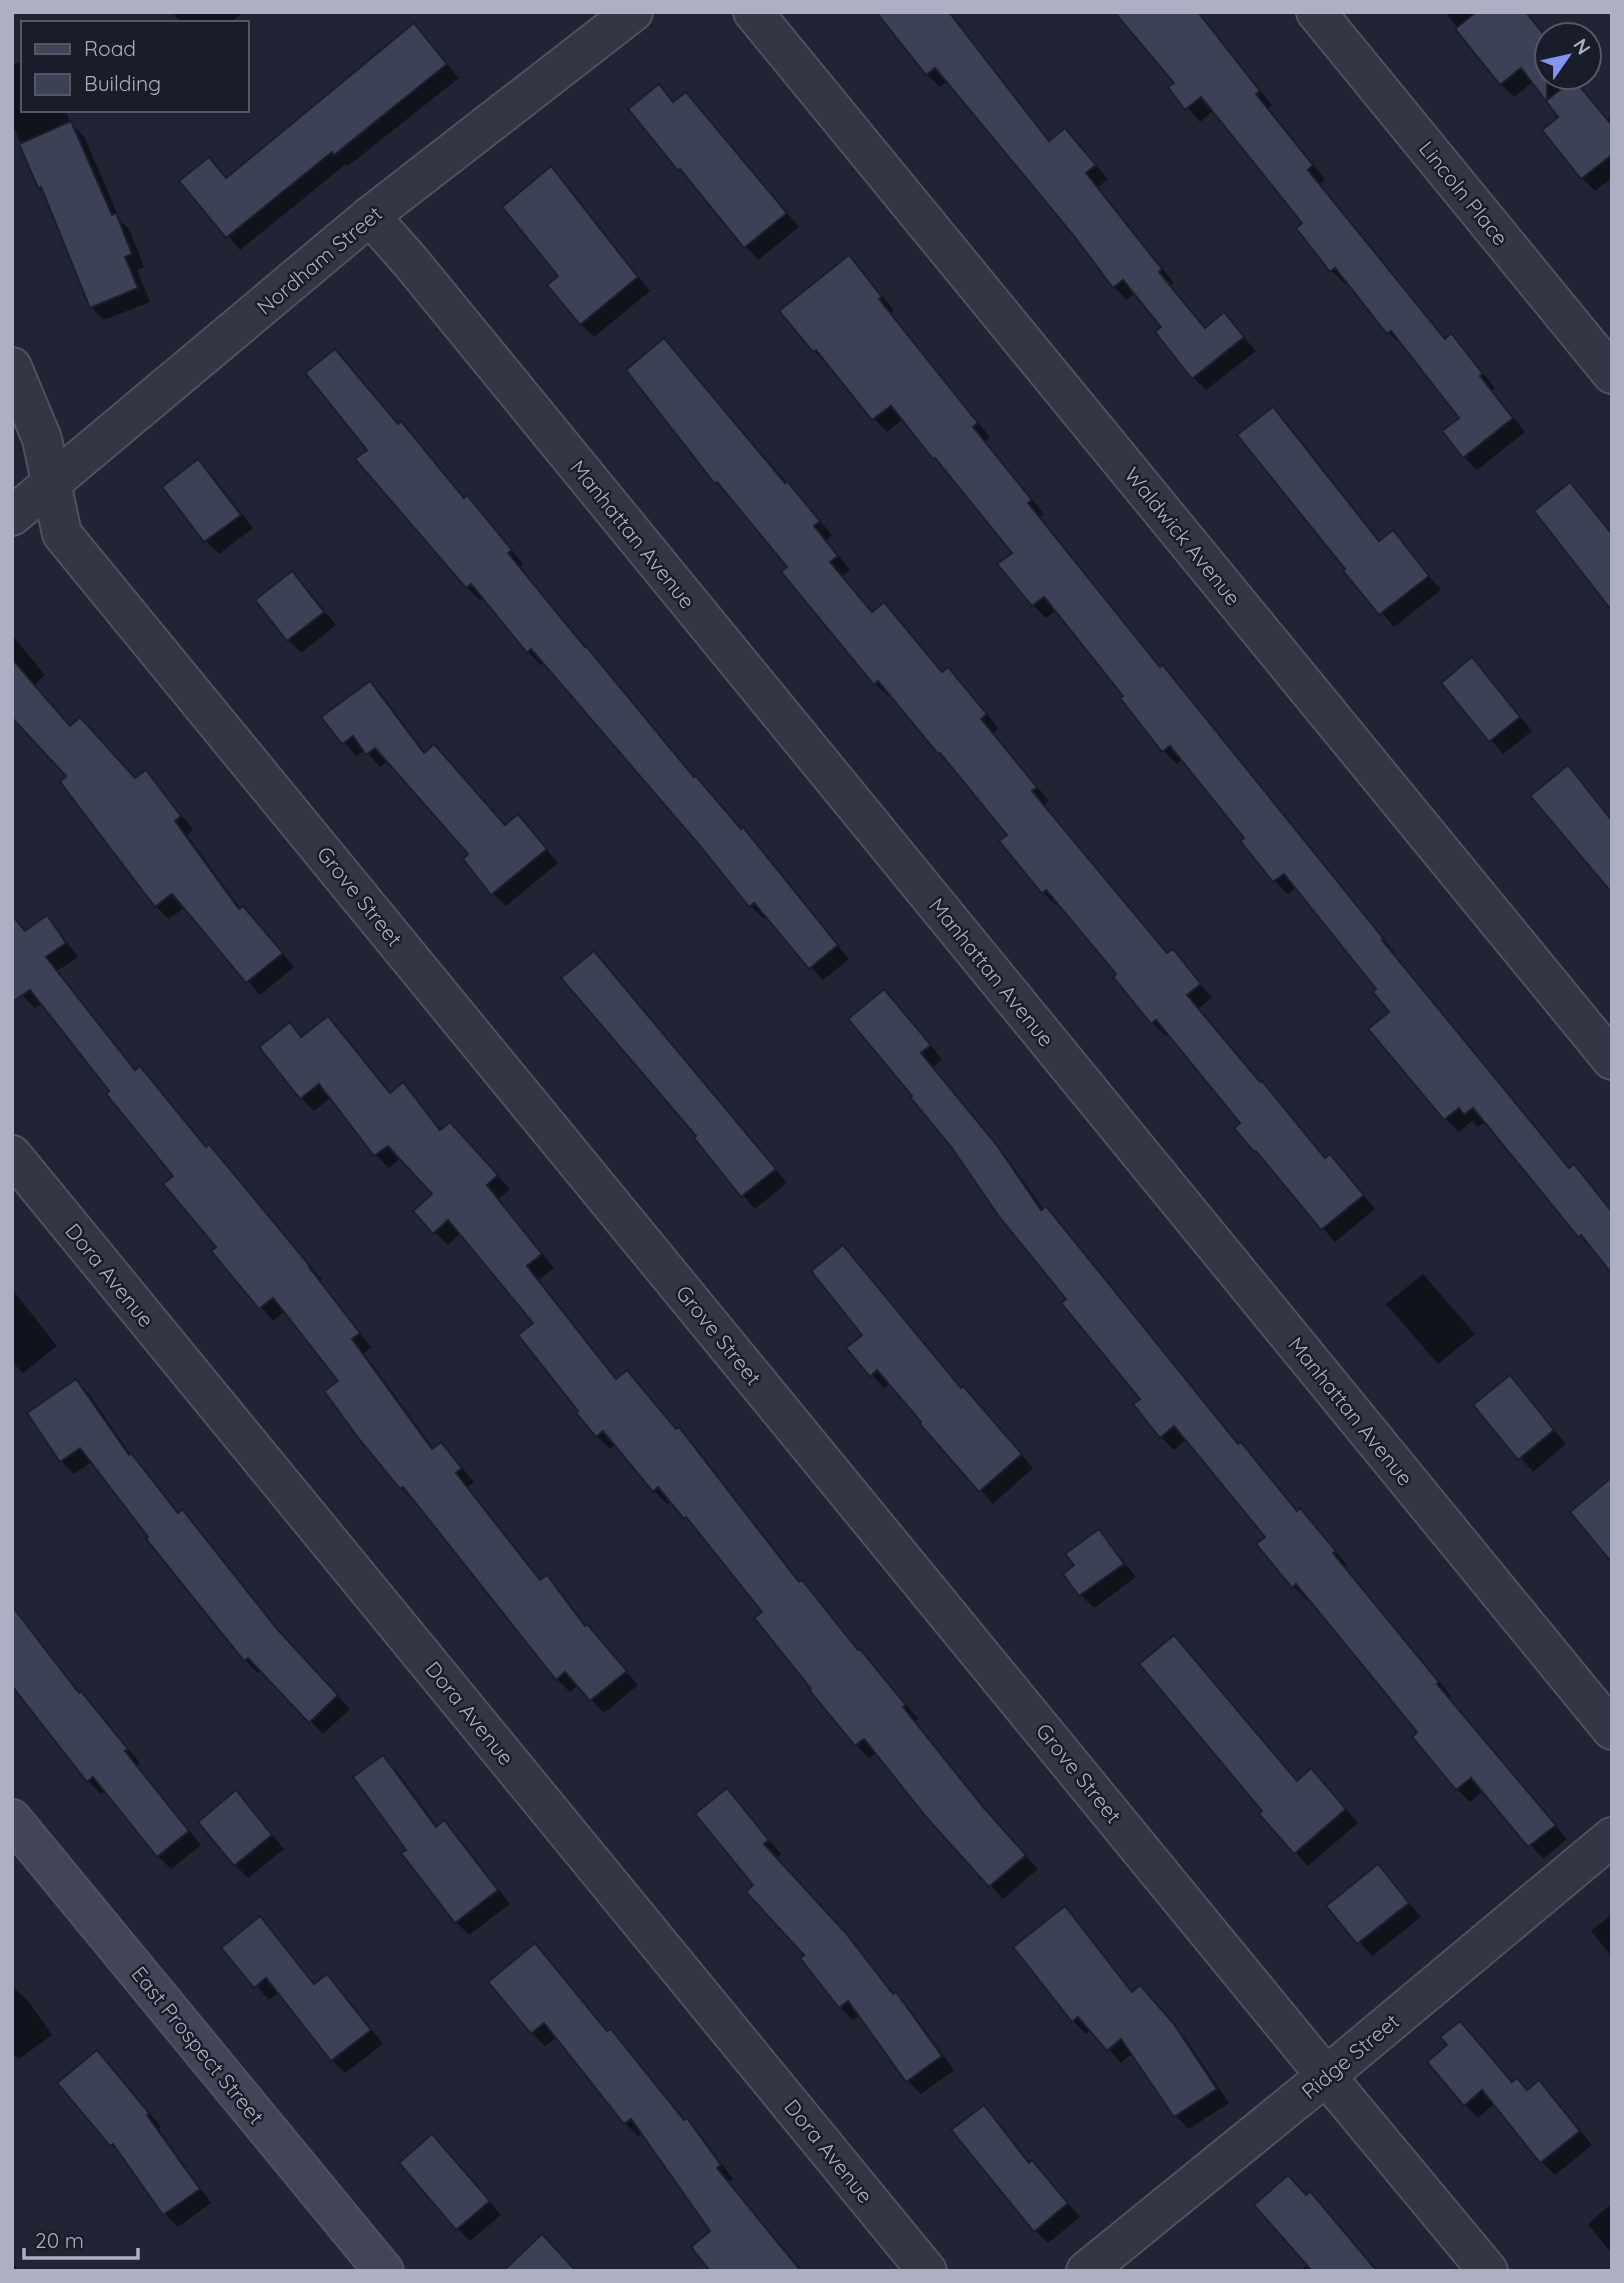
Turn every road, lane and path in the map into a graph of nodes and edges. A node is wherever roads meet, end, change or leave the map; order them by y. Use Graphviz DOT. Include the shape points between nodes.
graph roads {
  1 [pos="633,12"];
  2 [pos="753,12"];
  3 [pos="1316,12"];
  4 [pos="370,216"];
  5 [pos="12,366"];
  6 [pos="1612,374"];
  7 [pos="52,482"];
  8 [pos="12,516"];
  9 [pos="1612,1059"];
  10 [pos="12,1155"];
  11 [pos="1612,1730"];
  12 [pos="12,1819"];
  13 [pos="1612,1837"];
  14 [pos="1326,2076"];
  15 [pos="384,2271"];
  16 [pos="927,2271"];
  17 [pos="1086,2271"];
  18 [pos="1488,2271"];
  1 -- 4 [label="street, Nordham Street"];
  2 -- 9 [label="street, Waldwick Avenue"];
  3 -- 6 [label="street, Lincoln Place"];
  4 -- 7 [label="street, Nordham Street"];
  4 -- 11 [label="street, Manhattan Avenue"];
  5 -- 7 [label="street, Grove Street" via="42,439"];
  7 -- 8 [label="street, Nordham Street"];
  7 -- 14 [label="street, Grove Street" via="62,534"];
  10 -- 16 [label="street, Dora Avenue"];
  12 -- 15 [label="street, East Prospect Street"];
  13 -- 14 [label="street, Ridge Street"];
  14 -- 17 [label="street, Ridge Street"];
  14 -- 18 [label="street, Grove Street"];
}
